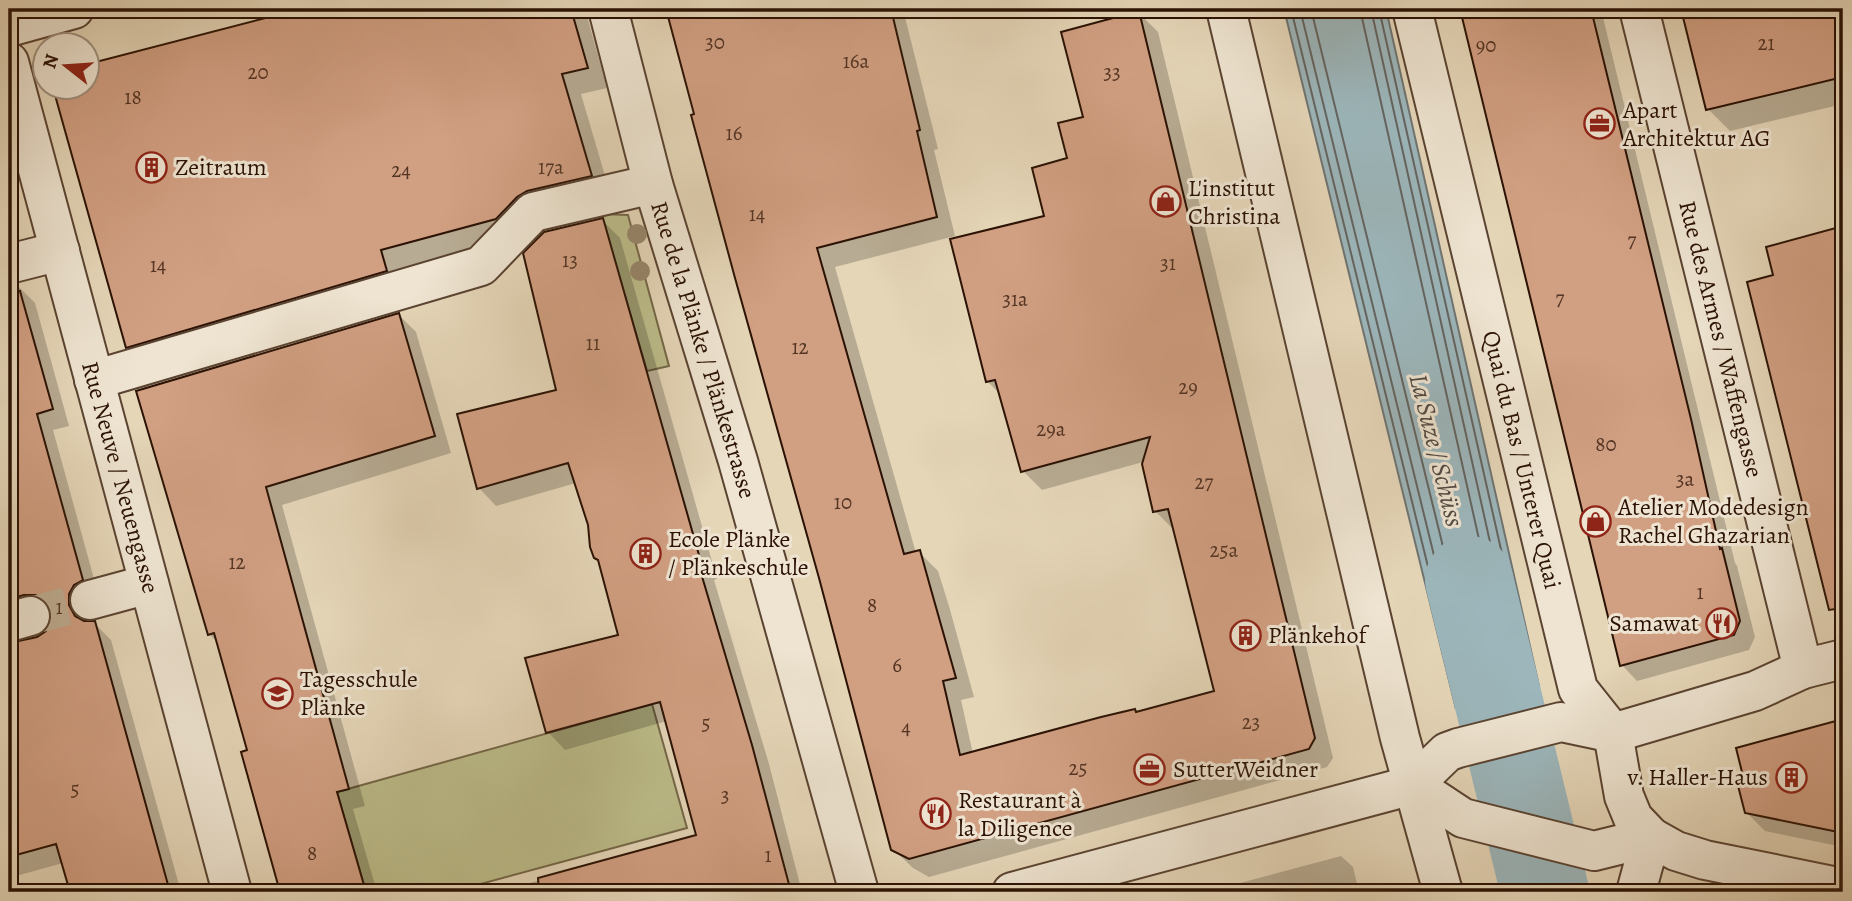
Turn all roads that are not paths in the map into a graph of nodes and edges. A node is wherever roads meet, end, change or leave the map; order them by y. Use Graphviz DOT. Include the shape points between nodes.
graph roads {
  1 [pos="74,9"];
  2 [pos="608,9"];
  3 [pos="1226,9"];
  4 [pos="1412,9"];
  5 [pos="1639,9"];
  6 [pos="9,27"];
  7 [pos="9,62"];
  8 [pos="653,184"];
  9 [pos="60,251"];
  10 [pos="9,264"];
  11 [pos="94,380"];
  12 [pos="149,584"];
  13 [pos="90,600"];
  14 [pos="1843,659"];
  15 [pos="1803,669"];
  16 [pos="1613,733"];
  17 [pos="1413,785"];
  18 [pos="1651,836"];
  19 [pos="1843,888"];
  20 [pos="232,892"];
  21 [pos="859,892"];
  22 [pos="1012,892"];
  23 [pos="1443,892"];
  24 [pos="1636,892"];
  1 -- 6 [label="street"];
  2 -- 8 [label="street, Rue de la Plänke / Plänkestrasse"];
  3 -- 17 [label="street"];
  4 -- 16 [label="street, Quai du Bas / Unterer Quai" via="1578,689"];
  5 -- 15 [label="street, Rue des Armes / Waffengasse"];
  7 -- 9 [label="street, Rue Neuve / Neuengasse"];
  8 -- 11 [label="street" via="533,212 481,266"];
  8 -- 21 [label="street, Rue de la Plänke / Plänkestrasse" via="738,461"];
  9 -- 10 [label="street"];
  9 -- 11 [label="street, Rue Neuve / Neuengasse"];
  11 -- 12 [label="street, Rue Neuve / Neuengasse"];
  12 -- 13 [label="street"];
  12 -- 20 [label="street, Rue Neuve / Neuengasse"];
  14 -- 15 [label="street"];
  15 -- 16 [label="street" via="1755,691"];
  16 -- 17 [label="street" via="1562,722 1458,748 1447,752"];
  16 -- 18 [label="street, Quai du Bas / Unterer Quai" via="1624,796 1633,818"];
  17 -- 18 [label="street" via="1463,818 1594,851"];
  17 -- 22 [label="street"];
  17 -- 23 [label="street"];
  18 -- 19 [label="street" via="1676,851 1705,860"];
  18 -- 24 [label="street"];
}
